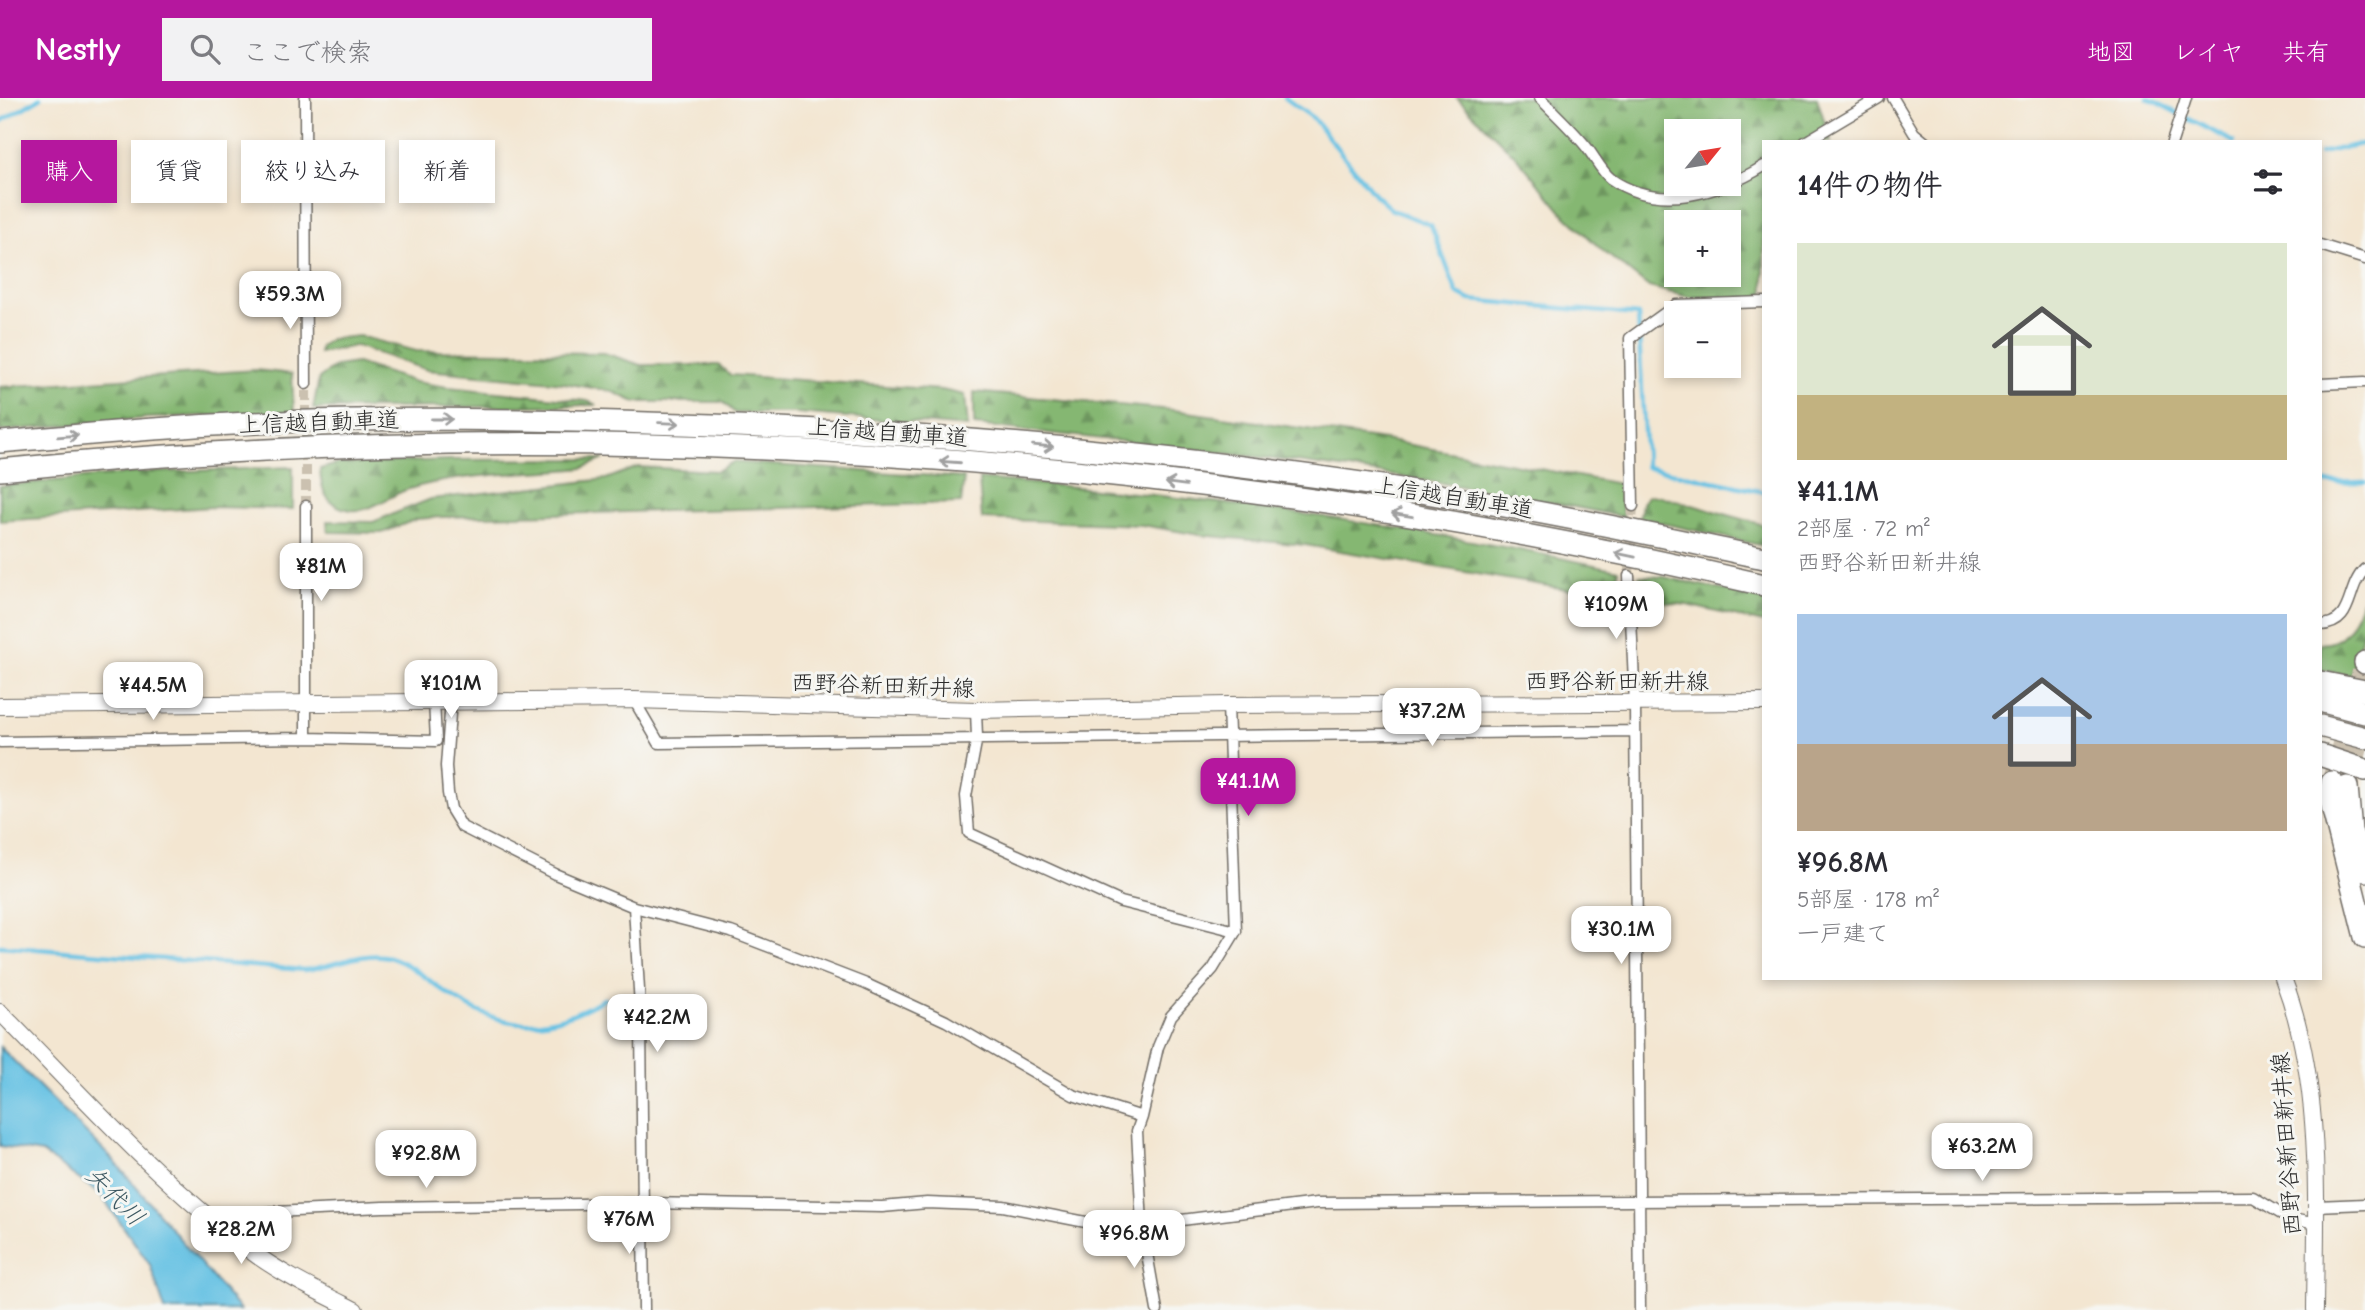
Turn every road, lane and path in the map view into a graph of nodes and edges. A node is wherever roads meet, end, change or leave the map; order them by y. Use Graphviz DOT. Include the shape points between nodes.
graph roads {
  1 [pos="305,98"];
  2 [pos="1540,98"];
  3 [pos="1879,98"];
  4 [pos="1892,98"];
  5 [pos="2186,98"];
  6 [pos="1808,140"];
  7 [pos="1923,140"];
  8 [pos="2173,140"];
  9 [pos="1762,167"];
  10 [pos="2322,246"];
  11 [pos="2365,259"];
  12 [pos="1762,302"];
  13 [pos="2365,382"];
  14 [pos="306,384"];
  15 [pos="2322,384"];
  16 [pos="0,442"];
  17 [pos="0,470"];
  18 [pos="306,506"];
  19 [pos="1633,506"];
  20 [pos="1762,558"];
  21 [pos="2365,569"];
  22 [pos="1629,576"];
  23 [pos="1762,585"];
  24 [pos="2322,625"];
  25 [pos="2322,682"];
  26 [pos="2365,691"];
  27 [pos="443,700"];
  28 [pos="634,700"];
  29 [pos="305,701"];
  30 [pos="1762,702"];
  31 [pos="2322,702"];
  32 [pos="1635,704"];
  33 [pos="1228,705"];
  34 [pos="0,706"];
  35 [pos="975,710"];
  36 [pos="2365,713"];
  37 [pos="2322,727"];
  38 [pos="1635,731"];
  39 [pos="1229,734"];
  40 [pos="977,737"];
  41 [pos="306,738"];
  42 [pos="2365,738"];
  43 [pos="0,742"];
  44 [pos="2322,756"];
  45 [pos="2365,770"];
  46 [pos="2365,871"];
  47 [pos="634,907"];
  48 [pos="1236,931"];
  49 [pos="2365,936"];
  50 [pos="2284,980"];
  51 [pos="0,1012"];
  52 [pos="1142,1117"];
  53 [pos="1639,1201"];
  54 [pos="644,1203"];
  55 [pos="2365,1204"];
  56 [pos="2316,1206"];
  57 [pos="209,1215"];
  58 [pos="2316,1224"];
  59 [pos="1142,1225"];
  60 [pos="355,1310"];
  61 [pos="645,1310"];
  62 [pos="1157,1310"];
  63 [pos="1640,1310"];
  64 [pos="2315,1310"];
  1 -- 14 [label="street"];
  2 -- 9 [label="street" via="1610,178 1637,190 1696,195 1721,189"];
  3 -- 6 [label="street"];
  4 -- 7 [label="street"];
  5 -- 8 [label="street"];
  10 -- 11 [label="street"];
  12 -- 19 [label="street" via="1676,305 1630,338"];
  13 -- 15 [label="street"];
  16 -- 20 [label="highway, 上信越自動車道, one-way" via="213,425 397,420 540,419 862,431 1086,449 1293,473 1476,501"];
  23 -- 17 [label="highway, 上信越自動車道, one-way" via="1562,542 1351,507 1085,474 855,456 433,445 216,452"];
  18 -- 29 [label="street"];
  21 -- 24 [label="street" via="2358,576 2345,615 2334,625"];
  22 -- 32 [label="street"];
  25 -- 26 [label="highway"];
  27 -- 28 [label="main road, 西野谷新田新井線"];
  27 -- 29 [label="main road, 西野谷新田新井線"];
  27 -- 41 [label="street" via="436,741"];
  27 -- 47 [label="street" via="448,793 462,827"];
  28 -- 35 [label="main road, 西野谷新田新井線"];
  28 -- 40 [label="street" via="659,743"];
  29 -- 34 [label="main road, 西野谷新田新井線"];
  29 -- 41 [label="street"];
  30 -- 32 [label="main road, 西野谷新田新井線"];
  31 -- 36 [label="highway"];
  32 -- 33 [label="main road, 西野谷新田新井線"];
  32 -- 38 [label="street"];
  33 -- 35 [label="main road, 西野谷新田新井線"];
  33 -- 39 [label="street"];
  35 -- 40 [label="street"];
  37 -- 42 [label="highway"];
  38 -- 39 [label="street"];
  38 -- 53 [label="street"];
  39 -- 40 [label="street"];
  39 -- 48 [label="street"];
  40 -- 48 [label="street" via="966,796 969,833 1121,902"];
  41 -- 43 [label="street"];
  44 -- 45 [label="highway"];
  46 -- 49 [label="highway" via="2339,784 2330,798"];
  47 -- 52 [label="street" via="731,932 866,984 946,1021 1073,1095"];
  47 -- 54 [label="street"];
  48 -- 52 [label="street" via="1213,968 1171,1016 1158,1047"];
  50 -- 56 [label="main road, 西野谷新田新井線" via="2307,1068"];
  51 -- 57 [label="main road" via="142,1156"];
  52 -- 59 [label="street" via="1137,1131"];
  53 -- 58 [label="street" via="2253,1197 2288,1217"];
  53 -- 59 [label="street" via="1317,1203"];
  53 -- 63 [label="street"];
  54 -- 57 [label="street"];
  54 -- 59 [label="street" via="1003,1206 1096,1224"];
  54 -- 61 [label="street"];
  55 -- 56 [label="street"];
  56 -- 58 [label="main road, 西野谷新田新井線"];
  57 -- 60 [label="main road" via="289,1276"];
  58 -- 64 [label="main road, 西野谷新田新井線"];
  59 -- 62 [label="street"];
}
